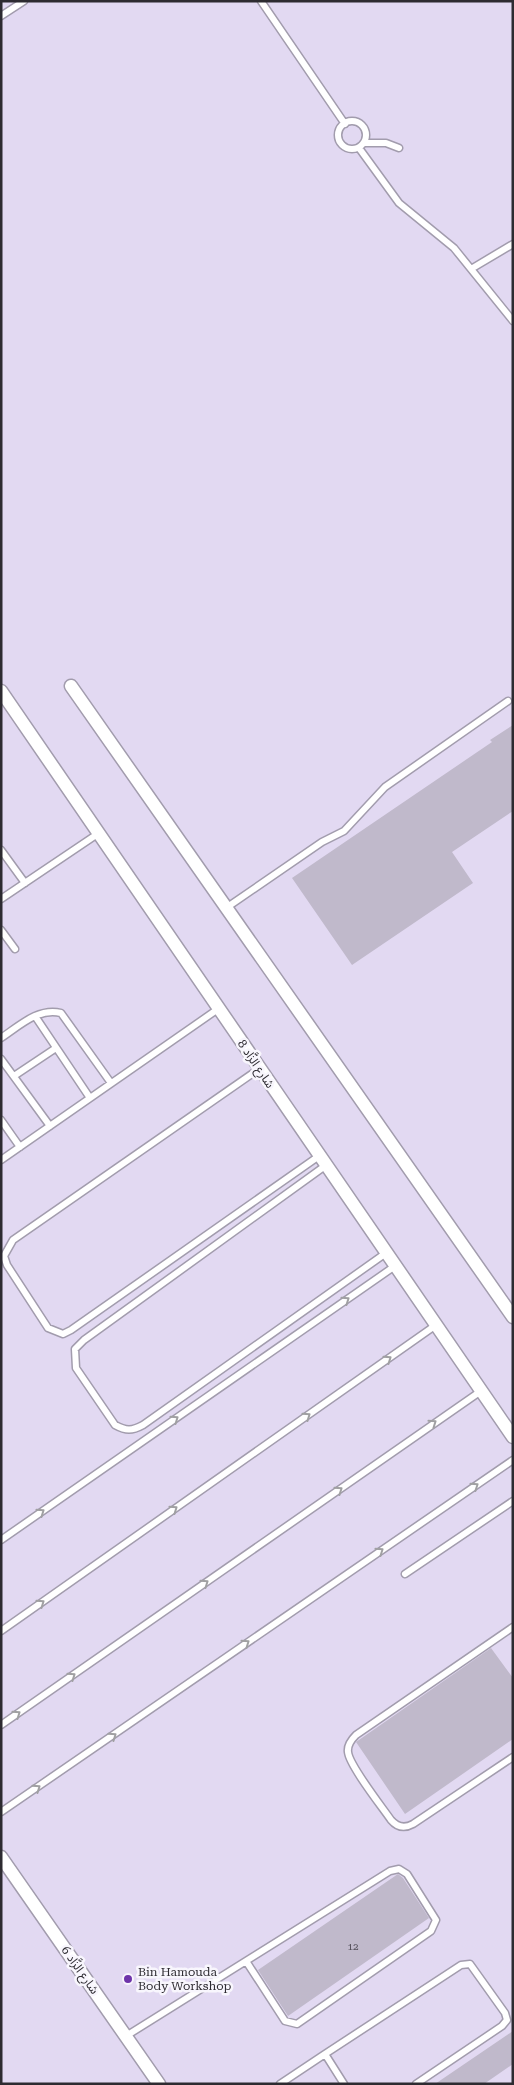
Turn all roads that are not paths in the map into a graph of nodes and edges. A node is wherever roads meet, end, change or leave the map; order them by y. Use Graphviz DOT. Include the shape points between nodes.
graph roads {
  1 [pos="24,1"];
  2 [pos="261,1"];
  3 [pos="1,16"];
  4 [pos="345,124"];
  5 [pos="362,146"];
  6 [pos="399,148"];
  7 [pos="513,244"];
  8 [pos="471,269"];
  9 [pos="513,321"];
  10 [pos="72,686"];
  11 [pos="1,691"];
  12 [pos="508,701"];
  13 [pos="98,833"];
  14 [pos="1,850"];
  15 [pos="25,883"];
  16 [pos="1,899"];
  17 [pos="226,908"];
  18 [pos="1,930"];
  19 [pos="15,949"];
  20 [pos="218,1008"];
  21 [pos="34,1016"];
  22 [pos="1,1038"];
  23 [pos="56,1048"];
  24 [pos="1,1059"];
  25 [pos="259,1069"];
  26 [pos="14,1076"];
  27 [pos="111,1083"];
  28 [pos="90,1098"];
  29 [pos="1,1120"];
  30 [pos="50,1126"];
  31 [pos="20,1147"];
  32 [pos="1,1160"];
  33 [pos="322,1161"];
  34 [pos="386,1253"];
  35 [pos="395,1266"];
  36 [pos="513,1317"];
  37 [pos="436,1325"];
  38 [pos="481,1390"];
  39 [pos="513,1437"];
  40 [pos="513,1460"];
  41 [pos="513,1502"];
  42 [pos="1,1540"];
  43 [pos="405,1574"];
  44 [pos="513,1627"];
  45 [pos="1,1631"];
  46 [pos="1,1725"];
  47 [pos="513,1757"];
  48 [pos="1,1812"];
  49 [pos="1,1857"];
  50 [pos="246,1961"];
  51 [pos="126,2036"];
  52 [pos="325,2054"];
  53 [pos="159,2084"];
  54 [pos="280,2084"];
  55 [pos="344,2084"];
  56 [pos="416,2084"];
  1 -- 3 [label="lane"];
  2 -- 4 [label="lane"];
  4 -- 5 [label="lane" via="351,121 363,126 366,131"];
  4 -- 5 [label="lane" via="338,134 339,140 347,149"];
  5 -- 6 [label="lane" via="386,143"];
  5 -- 8 [label="lane" via="399,203 447,242"];
  7 -- 8 [label="lane"];
  8 -- 9 [label="lane"];
  10 -- 17 [label="street"];
  11 -- 13 [label="street, شارع الزَّاد 8"];
  12 -- 17 [label="lane" via="385,786 344,831 322,842"];
  13 -- 15 [label="lane"];
  13 -- 20 [label="street, شارع الزَّاد 8"];
  14 -- 15 [label="lane"];
  15 -- 16 [label="lane"];
  17 -- 36 [label="street"];
  18 -- 19 [label="lane"];
  20 -- 25 [label="street, شارع الزَّاد 8"];
  20 -- 27 [label="lane"];
  21 -- 22 [label="lane"];
  21 -- 23 [label="lane"];
  21 -- 27 [label="lane" via="51,1010 61,1013"];
  23 -- 26 [label="lane"];
  23 -- 28 [label="lane"];
  24 -- 26 [label="lane"];
  25 -- 33 [label="street, شارع الزَّاد 8"];
  25 -- 33 [label="lane" via="13,1240 4,1256 7,1265 48,1328 63,1334 71,1330"];
  26 -- 30 [label="lane"];
  27 -- 28 [label="lane"];
  28 -- 30 [label="lane"];
  29 -- 31 [label="lane"];
  30 -- 31 [label="lane"];
  31 -- 32 [label="lane"];
  33 -- 34 [label="street, شارع الزَّاد 8"];
  33 -- 34 [label="lane" via="74,1349 76,1368 115,1425 133,1430 143,1425"];
  34 -- 35 [label="street, شارع الزَّاد 8"];
  35 -- 37 [label="street, شارع الزَّاد 8"];
  42 -- 35 [label="lane, one-way"];
  37 -- 38 [label="street, شارع الزَّاد 8"];
  45 -- 37 [label="lane, one-way"];
  38 -- 39 [label="street, شارع الزَّاد 8"];
  46 -- 38 [label="lane, one-way"];
  48 -- 40 [label="lane, one-way"];
  41 -- 43 [label="lane"];
  44 -- 47 [label="lane" via="356,1735 348,1751 391,1820 404,1828"];
  49 -- 51 [label="street, شارع الزَّاد 6"];
  50 -- 50 [label="lane" via="285,2020 297,2024 431,1930 436,1920 404,1871 395,1869"];
  50 -- 51 [label="lane"];
  51 -- 53 [label="street, شارع الزَّاد 6"];
  52 -- 54 [label="lane"];
  52 -- 55 [label="lane"];
  52 -- 56 [label="lane" via="461,1965 470,1964 505,2013 505,2024"];
}
